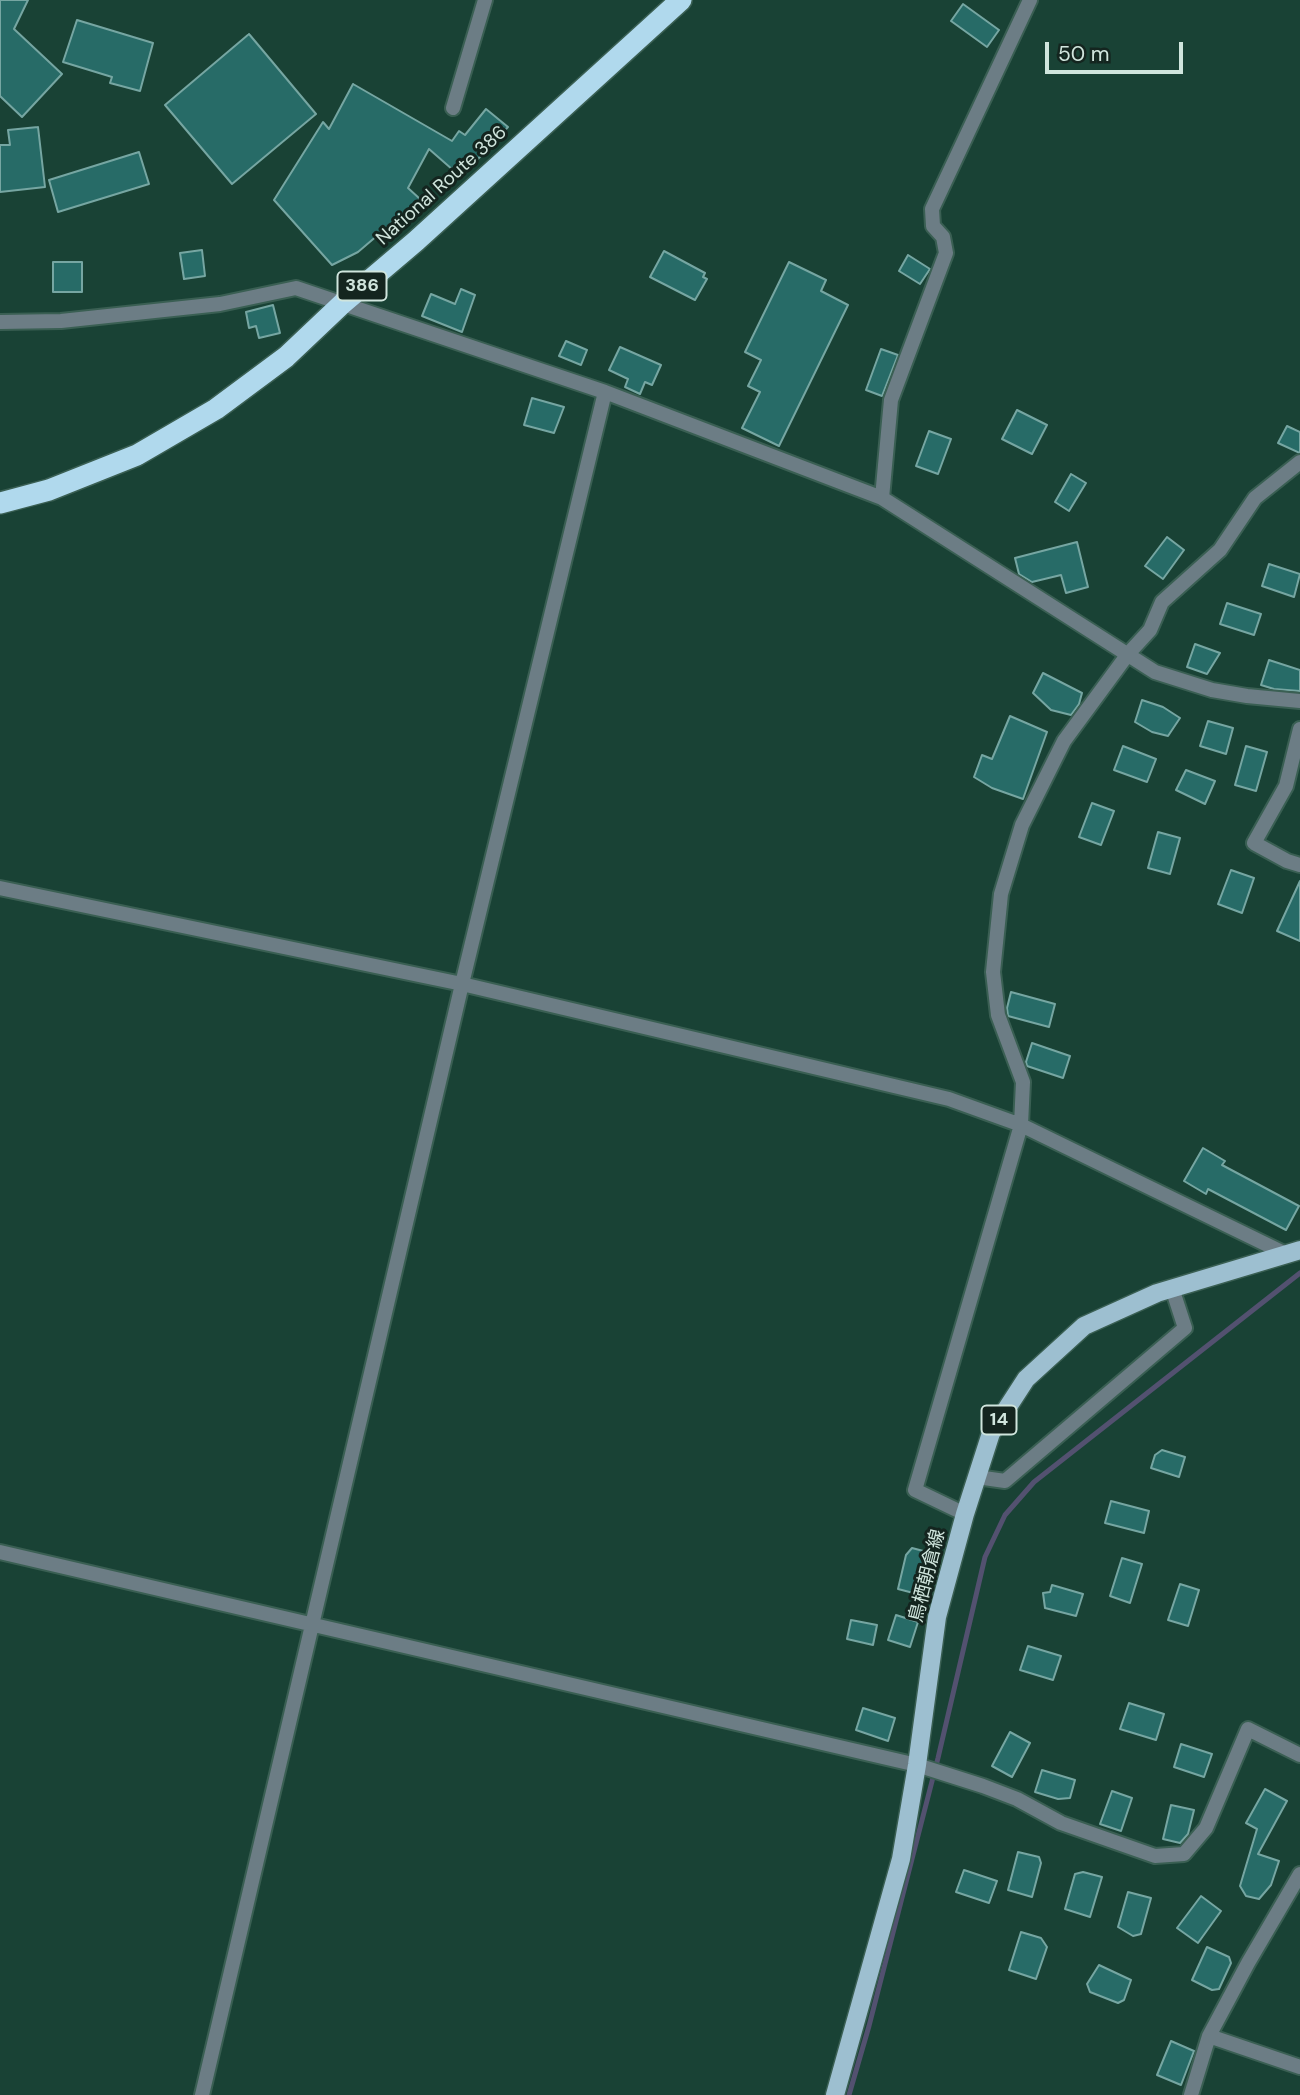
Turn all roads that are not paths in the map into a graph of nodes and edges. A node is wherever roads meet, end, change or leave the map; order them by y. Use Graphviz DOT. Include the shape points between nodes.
graph roads {
  1 [pos="485,0"];
  2 [pos="681,0"];
  3 [pos="1030,0"];
  4 [pos="453,108"];
  5 [pos="343,303"];
  6 [pos="0,322"];
  7 [pos="605,392"];
  8 [pos="1300,462"];
  9 [pos="882,498"];
  10 [pos="0,503"];
  11 [pos="1128,654"];
  12 [pos="1300,701"];
  13 [pos="1300,729"];
  14 [pos="1300,865"];
  15 [pos="0,888"];
  16 [pos="462,984"];
  17 [pos="1021,1125"];
  18 [pos="1294,1252"];
  19 [pos="1172,1288"];
  20 [pos="977,1477"];
  21 [pos="965,1514"];
  22 [pos="0,1552"];
  23 [pos="313,1623"];
  24 [pos="1300,1755"];
  25 [pos="917,1765"];
  26 [pos="1300,1874"];
  27 [pos="1209,2035"];
  28 [pos="1300,2067"];
  29 [pos="202,2095"];
  30 [pos="835,2095"];
  31 [pos="1191,2095"];
  1 -- 4 [label="street"];
  2 -- 5 [label="highway, National Route 386 / 386"];
  3 -- 9 [label="street" via="932,209 933,226 943,237 946,253 891,400"];
  5 -- 6 [label="street" via="296,288 220,304 61,321"];
  5 -- 7 [label="street"];
  5 -- 10 [label="highway, National Route 386 / 386" via="286,357 216,409 138,456"];
  7 -- 9 [label="street"];
  7 -- 16 [label="street"];
  8 -- 11 [label="street" via="1255,498 1220,550 1162,602 1150,630"];
  9 -- 11 [label="street"];
  11 -- 12 [label="street" via="1155,672 1212,690"];
  11 -- 17 [label="street" via="1064,741 1022,825 1002,894 993,972 998,1015 1023,1082"];
  13 -- 14 [label="street" via="1286,786 1254,843"];
  15 -- 16 [label="street"];
  16 -- 17 [label="street" via="949,1099"];
  16 -- 23 [label="street"];
  17 -- 18 [label="street"];
  17 -- 21 [label="street" via="915,1490"];
  18 -- 19 [label="main road, 鳥栖朝倉線 / 14"];
  19 -- 20 [label="main road, 鳥栖朝倉線 / 14" via="1084,1326 1026,1379 991,1433"];
  19 -- 20 [label="street" via="1185,1328 1004,1481"];
  20 -- 21 [label="main road, 鳥栖朝倉線 / 14"];
  21 -- 25 [label="main road, 鳥栖朝倉線 / 14" via="937,1617"];
  22 -- 23 [label="street"];
  23 -- 25 [label="street"];
  23 -- 29 [label="street"];
  24 -- 25 [label="street" via="1248,1729 1206,1828 1184,1854 1155,1856 1061,1823 984,1786"];
  25 -- 30 [label="main road, 鳥栖朝倉線 / 14" via="901,1859"];
  26 -- 27 [label="street"];
  27 -- 28 [label="street"];
  27 -- 31 [label="street"];
}
